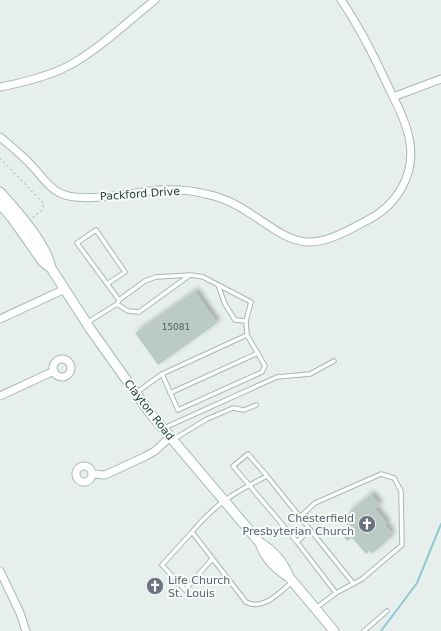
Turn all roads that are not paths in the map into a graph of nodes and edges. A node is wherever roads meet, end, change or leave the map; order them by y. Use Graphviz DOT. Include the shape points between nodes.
graph roads {
  1 [pos="155,0"];
  2 [pos="341,0"];
  3 [pos="441,79"];
  4 [pos="0,87"];
  5 [pos="393,97"];
  6 [pos="0,137"];
  7 [pos="0,192"];
  8 [pos="0,204"];
  9 [pos="51,268"];
  10 [pos="190,275"];
  11 [pos="107,284"];
  12 [pos="218,285"];
  13 [pos="65,289"];
  14 [pos="118,302"];
  15 [pos="0,319"];
  16 [pos="246,321"];
  17 [pos="87,323"];
  18 [pos="247,335"];
  19 [pos="258,353"];
  20 [pos="334,361"];
  21 [pos="54,372"];
  22 [pos="162,374"];
  23 [pos="135,393"];
  24 [pos="170,393"];
  25 [pos="0,396"];
  26 [pos="256,405"];
  27 [pos="162,428"];
  28 [pos="171,439"];
  29 [pos="92,474"];
  30 [pos="267,476"];
  31 [pos="248,485"];
  32 [pos="224,501"];
  33 [pos="300,517"];
  34 [pos="310,529"];
  35 [pos="192,532"];
  36 [pos="296,542"];
  37 [pos="212,559"];
  38 [pos="0,571"];
  39 [pos="291,580"];
  40 [pos="353,583"];
  41 [pos="336,593"];
  42 [pos="315,609"];
  43 [pos="388,611"];
  44 [pos="26,631"];
  45 [pos="334,631"];
  46 [pos="364,631"];
  1 -- 4 [label="street" via="87,54 63,69 32,80"];
  2 -- 5 [label="street, Packford Drive" via="358,27"];
  3 -- 5 [label="street"];
  5 -- 6 [label="street, Packford Drive" via="410,144 409,171 398,194 390,206 377,216 324,240 310,242 286,236 235,204 187,190 74,198 66,196 47,184 33,166"];
  7 -- 9 [label="main road, Clayton Road" via="49,258"];
  8 -- 9 [label="main road, Clayton Road" via="43,262"];
  9 -- 13 [label="main road, Clayton Road"];
  10 -- 12 [label="lane" via="203,277"];
  10 -- 14 [label="lane" via="156,276 145,281"];
  10 -- 14 [label="lane" via="139,312 128,311"];
  11 -- 11 [label="lane" via="77,243 96,230 125,272"];
  11 -- 14 [label="lane"];
  12 -- 16 [label="lane" via="225,304 235,320"];
  12 -- 16 [label="lane" via="252,302"];
  13 -- 15 [label="street"];
  13 -- 17 [label="main road, Clayton Road"];
  14 -- 17 [label="lane"];
  16 -- 18 [label="lane"];
  17 -- 23 [label="main road, Clayton Road"];
  18 -- 19 [label="lane"];
  18 -- 22 [label="lane"];
  19 -- 24 [label="lane"];
  19 -- 24 [label="lane" via="265,366 262,372 216,393 178,410"];
  20 -- 27 [label="lane" via="310,374 277,377"];
  21 -- 25 [label="street"];
  22 -- 23 [label="lane"];
  22 -- 24 [label="lane"];
  23 -- 27 [label="main road, Clayton Road"];
  26 -- 28 [label="lane" via="244,410 233,408 207,418"];
  27 -- 28 [label="main road, Clayton Road"];
  28 -- 29 [label="street" via="155,451 105,475"];
  28 -- 32 [label="main road, Clayton Road"];
  30 -- 31 [label="lane"];
  30 -- 31 [label="lane" via="248,454 233,466"];
  30 -- 33 [label="lane"];
  31 -- 32 [label="lane"];
  31 -- 36 [label="lane"];
  32 -- 35 [label="lane" via="205,516"];
  32 -- 39 [label="main road, Clayton Road" via="260,543 264,553 279,572"];
  33 -- 34 [label="lane"];
  33 -- 40 [label="lane" via="315,503 381,474 394,478 402,491 402,545 362,579"];
  34 -- 36 [label="lane"];
  34 -- 40 [label="lane"];
  35 -- 37 [label="lane"];
  35 -- 37 [label="lane" via="162,565 184,590"];
  36 -- 41 [label="lane"];
  37 -- 39 [label="lane" via="246,602 253,606 260,605"];
  38 -- 44 [label="street"];
  39 -- 42 [label="main road, Clayton Road"];
  40 -- 41 [label="lane"];
  41 -- 42 [label="lane"];
  42 -- 45 [label="main road, Clayton Road"];
  43 -- 46 [label="lane"];
}
